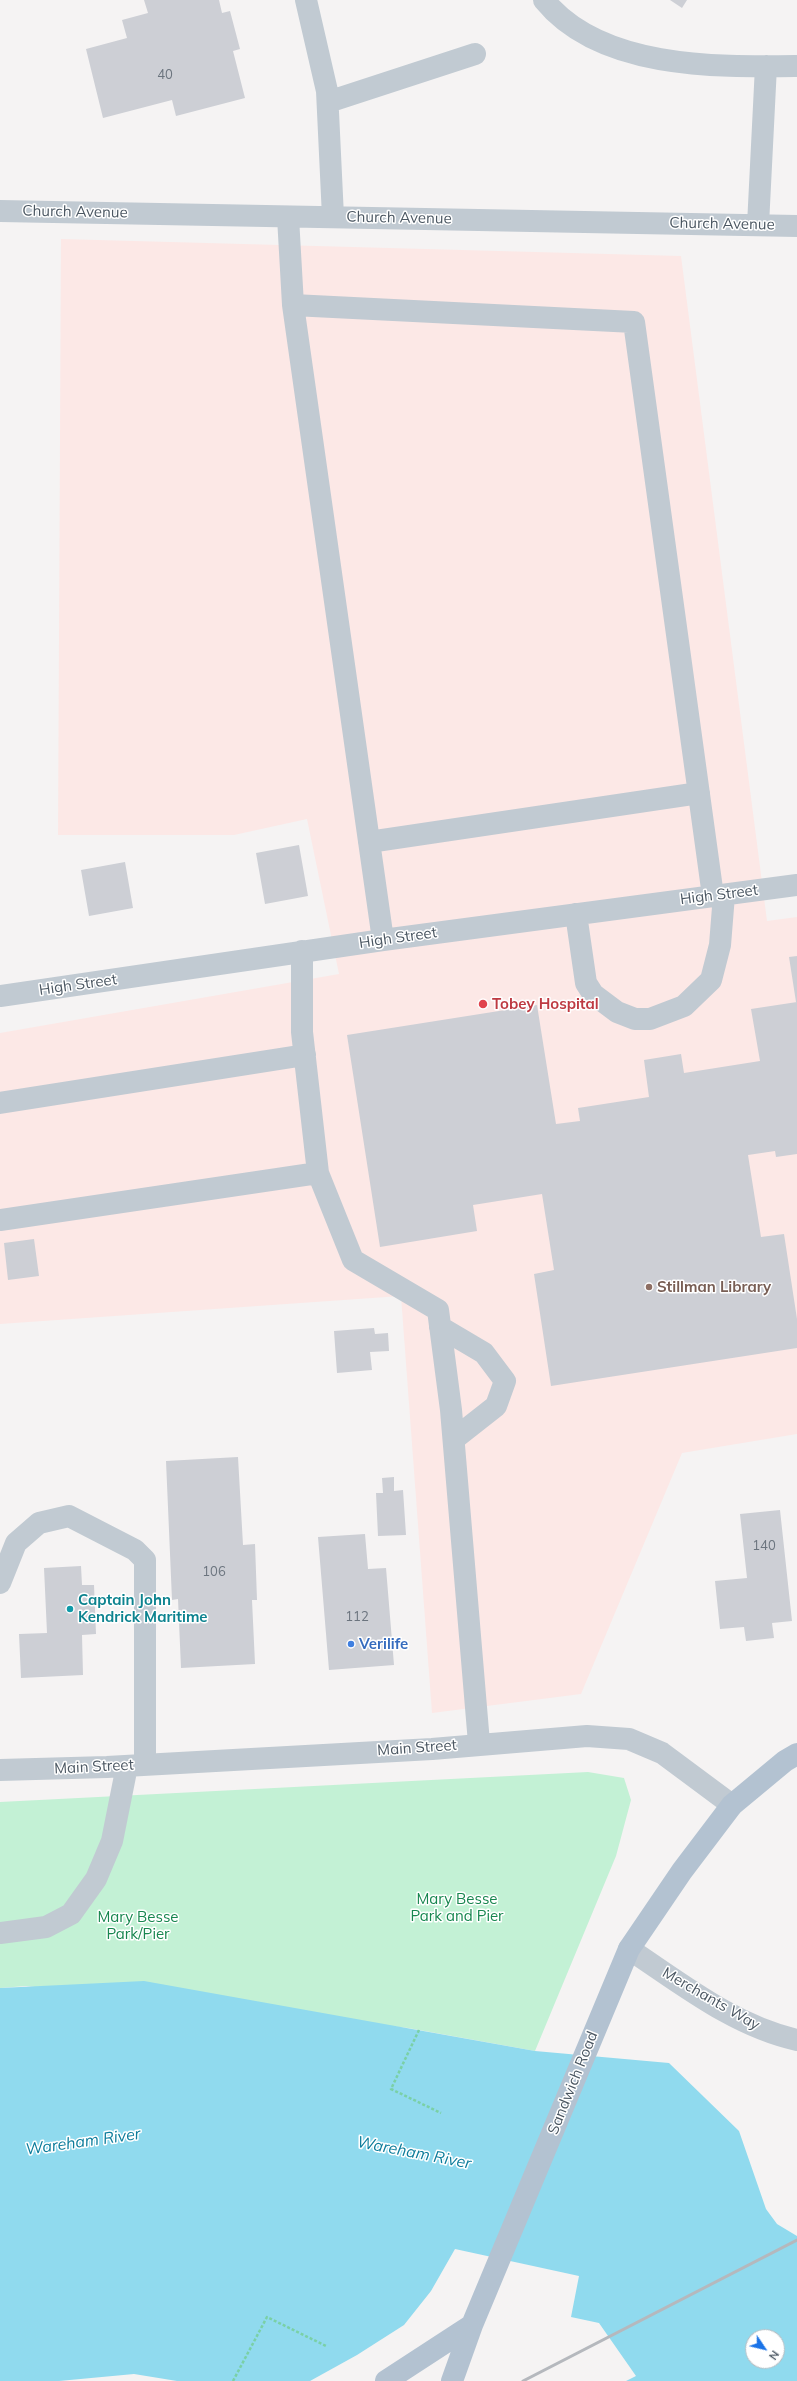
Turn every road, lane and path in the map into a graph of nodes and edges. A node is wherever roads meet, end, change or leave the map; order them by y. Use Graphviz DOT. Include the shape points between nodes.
graph roads {
  1 [pos="306,0"];
  2 [pos="544,0"];
  3 [pos="475,54"];
  4 [pos="766,66"];
  5 [pos="797,66"];
  6 [pos="328,102"];
  7 [pos="0,211"];
  8 [pos="288,217"];
  9 [pos="333,217"];
  10 [pos="758,225"];
  11 [pos="797,226"];
  12 [pos="293,305"];
  13 [pos="699,793"];
  14 [pos="369,842"];
  15 [pos="797,885"];
  16 [pos="719,895"];
  17 [pos="576,914"];
  18 [pos="383,940"];
  19 [pos="302,952"];
  20 [pos="0,996"];
  21 [pos="305,1055"];
  22 [pos="0,1103"];
  23 [pos="318,1173"];
  24 [pos="0,1220"];
  25 [pos="440,1327"];
  26 [pos="454,1439"];
  27 [pos="0,1583"];
  28 [pos="479,1743"];
  29 [pos="797,1754"];
  30 [pos="136,1765"];
  31 [pos="0,1770"];
  32 [pos="732,1805"];
  33 [pos="0,1933"];
  34 [pos="629,1949"];
  35 [pos="419,2030"];
  36 [pos="797,2040"];
  37 [pos="441,2113"];
  38 [pos="472,2325"];
  39 [pos="326,2346"];
  40 [pos="233,2381"];
  41 [pos="386,2381"];
  42 [pos="452,2381"];
  1 -- 6 [label="street"];
  2 -- 4 [label="street" via="564,21 578,31 609,46 635,54 691,62"];
  3 -- 6 [label="street"];
  4 -- 5 [label="street"];
  4 -- 10 [label="street"];
  6 -- 9 [label="street"];
  7 -- 8 [label="street, Church Avenue"];
  8 -- 9 [label="street, Church Avenue"];
  8 -- 12 [label="street"];
  9 -- 10 [label="street, Church Avenue"];
  10 -- 11 [label="street, Church Avenue"];
  12 -- 13 [label="street" via="634,322"];
  12 -- 14 [label="street"];
  13 -- 14 [label="street"];
  13 -- 16 [label="street"];
  14 -- 18 [label="street"];
  15 -- 16 [label="street, High Street"];
  16 -- 17 [label="street, High Street"];
  16 -- 17 [label="street" via="720,945 711,980 684,1006 650,1019 636,1019 617,1012 594,994 586,983"];
  17 -- 18 [label="street, High Street"];
  18 -- 19 [label="street, High Street"];
  19 -- 20 [label="street, High Street"];
  19 -- 21 [label="street" via="302,1032"];
  21 -- 22 [label="street"];
  21 -- 23 [label="street"];
  23 -- 24 [label="street"];
  23 -- 25 [label="street" via="354,1260 438,1310"];
  25 -- 26 [label="street"];
  25 -- 26 [label="street" via="484,1353 505,1381 496,1406"];
  26 -- 28 [label="street"];
  27 -- 30 [label="street" via="16,1543 39,1523 69,1516 135,1550 146,1560"];
  28 -- 30 [label="street, Main Street" via="424,1749"];
  28 -- 32 [label="street, Main Street" via="587,1736 629,1738 662,1753"];
  29 -- 32 [label="main road"];
  30 -- 31 [label="street, Main Street"];
  30 -- 33 [label="street" via="112,1841 96,1879 71,1914 46,1927"];
  32 -- 34 [label="main road, Sandwich Road" via="682,1871"];
  34 -- 36 [label="street, Merchants Way" via="697,1995 742,2021"];
  34 -- 38 [label="main road, Sandwich Road"];
  35 -- 37 [label="path" via="391,2089"];
  38 -- 41 [label="main road"];
  38 -- 42 [label="main road, Sandwich Road"];
  39 -- 40 [label="path" via="267,2317"];
}
